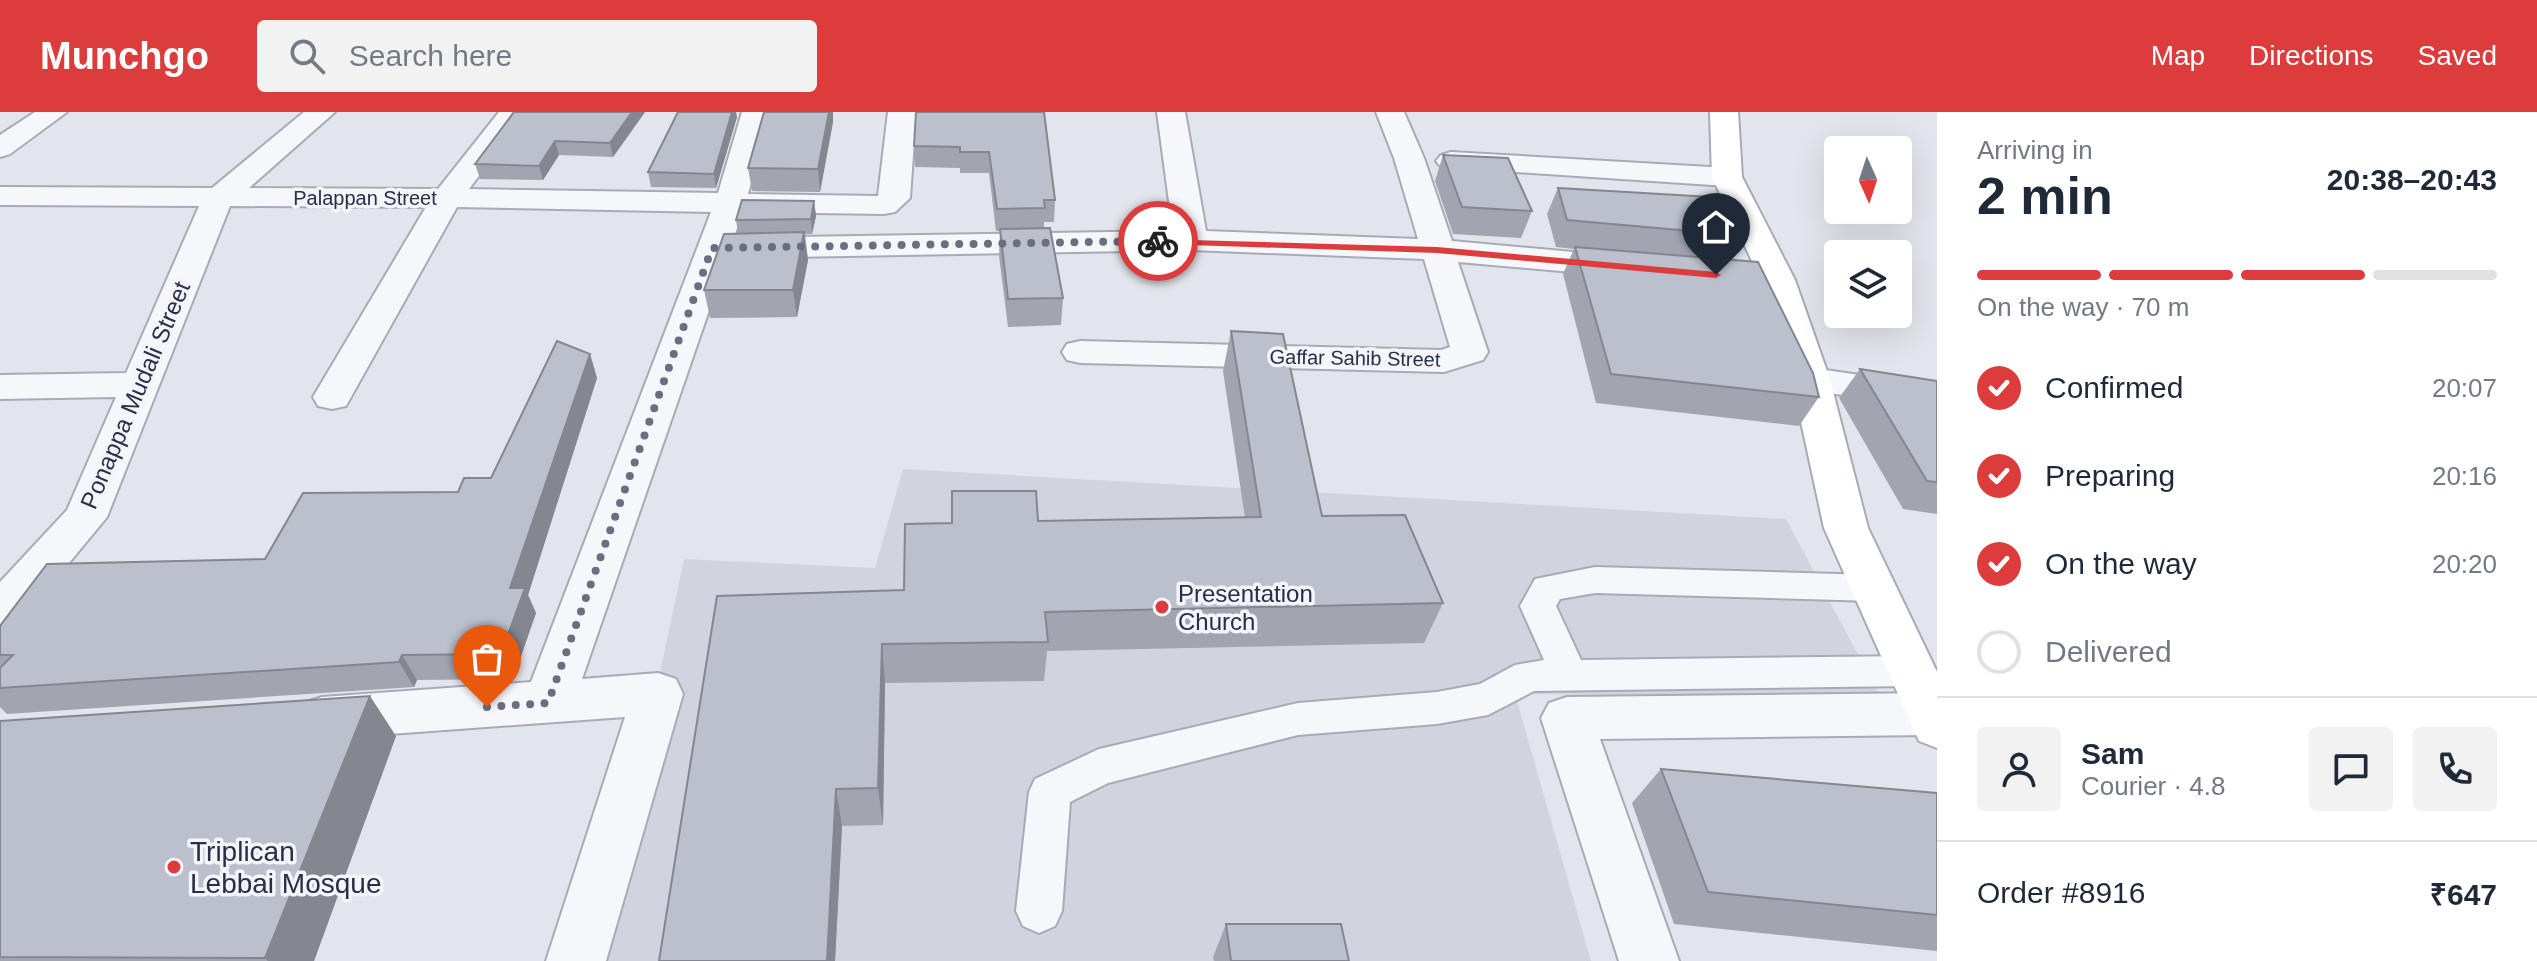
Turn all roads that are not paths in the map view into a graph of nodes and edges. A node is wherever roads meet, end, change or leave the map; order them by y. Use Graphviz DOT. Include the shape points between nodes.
graph roads {
  1 [pos="321,112"];
  2 [pos="513,112"];
  3 [pos="756,112"];
  4 [pos="902,112"];
  5 [pos="1171,112"];
  6 [pos="1390,112"];
  7 [pos="1724,112"];
  8 [pos="0,114"];
  9 [pos="48,115"];
  10 [pos="0,148"];
  11 [pos="1409,158"];
  12 [pos="1727,177"];
  13 [pos="0,196"];
  14 [pos="218,198"];
  15 [pos="447,198"];
  16 [pos="730,203"];
  17 [pos="1191,240"];
  18 [pos="712,248"];
  19 [pos="1437,250"];
  20 [pos="1654,269"];
  21 [pos="1080,352"];
  22 [pos="1811,380"];
  23 [pos="140,385"];
  24 [pos="0,387"];
  25 [pos="332,397"];
  26 [pos="1937,398"];
  27 [pos="1873,588"];
  28 [pos="0,613"];
  29 [pos="1570,676"];
  30 [pos="548,703"];
  31 [pos="1926,704"];
  32 [pos="282,721"];
  33 [pos="1039,911"];
  34 [pos="576,961"];
  35 [pos="1649,961"];
  1 -- 14 [label="street"];
  2 -- 15 [label="street"];
  3 -- 16 [label="street"];
  4 -- 16 [label="street, Palappan Street" via="891,203"];
  5 -- 17 [label="street"];
  6 -- 11 [label="street, Gaffar Sahib Street"];
  7 -- 12 [label="street"];
  8 -- 9 [label="street"];
  9 -- 10 [label="street"];
  11 -- 12 [label="street"];
  11 -- 19 [label="street, Gaffar Sahib Street"];
  12 -- 22 [label="street" via="1762,279"];
  13 -- 14 [label="street, Palappan Street"];
  14 -- 15 [label="street, Palappan Street"];
  14 -- 23 [label="street, Ponappa Mudali Street"];
  15 -- 16 [label="street, Palappan Street"];
  15 -- 25 [label="street"];
  16 -- 18 [label="street"];
  17 -- 18 [label="street"];
  17 -- 19 [label="street"];
  18 -- 30 [label="street"];
  19 -- 20 [label="street"];
  19 -- 21 [label="street, Gaffar Sahib Street" via="1470,352 1444,361"];
  22 -- 26 [label="street"];
  22 -- 27 [label="street" via="1846,528"];
  23 -- 24 [label="street"];
  23 -- 28 [label="street, Ponappa Mudali Street" via="85,517"];
  27 -- 29 [label="lane" via="1595,580 1548,588 1538,606"];
  27 -- 31 [label="street"];
  29 -- 31 [label="lane"];
  29 -- 33 [label="lane" via="1528,676 1488,699 1450,706 1298,719 1099,767 1050,792"];
  30 -- 32 [label="street"];
  30 -- 34 [label="street" via="658,694"];
  31 -- 35 [label="street" via="1567,718"];
}
